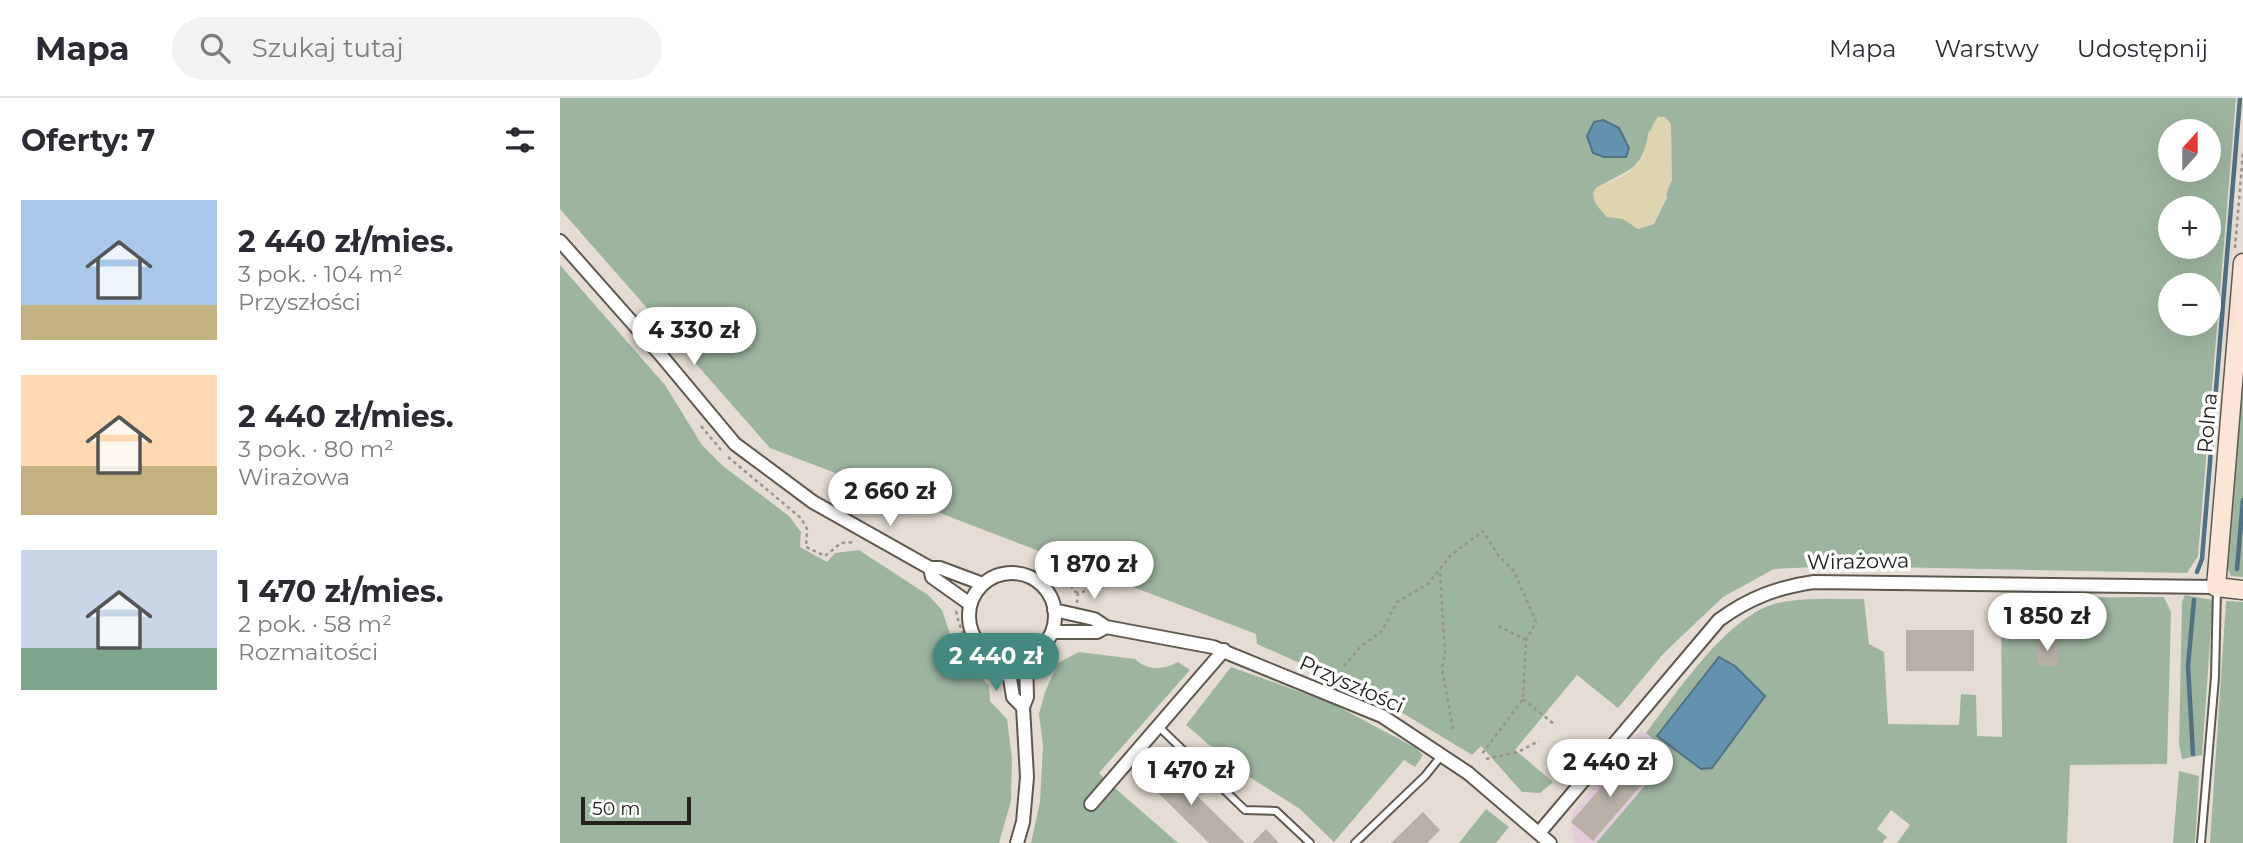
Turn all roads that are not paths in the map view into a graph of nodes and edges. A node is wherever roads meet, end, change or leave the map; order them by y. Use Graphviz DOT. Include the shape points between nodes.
graph roads {
  1 [pos="560,241"];
  2 [pos="2243,263"];
  3 [pos="930,568"];
  4 [pos="983,584"];
  5 [pos="2216,587"];
  6 [pos="2243,590"];
  7 [pos="970,604"];
  8 [pos="1054,610"];
  9 [pos="1106,627"];
  10 [pos="1052,632"];
  11 [pos="1224,650"];
  12 [pos="1026,658"];
  13 [pos="1007,660"];
  14 [pos="1023,707"];
  15 [pos="1158,726"];
  16 [pos="1443,754"];
  17 [pos="1091,804"];
  18 [pos="1539,834"];
  19 [pos="1017,843"];
  20 [pos="1310,843"];
  21 [pos="1355,843"];
  22 [pos="1550,843"];
  23 [pos="2201,843"];
  1 -- 3 [label="street" via="735,444 813,502"];
  2 -- 5 [label="street, Rolna"];
  3 -- 4 [label="street"];
  3 -- 7 [label="street" via="932,577"];
  4 -- 7 [label="street"];
  4 -- 8 [label="street" via="1004,573 1025,575 1046,590"];
  5 -- 6 [label="street, Wirażowa"];
  5 -- 18 [label="street, Wirażowa" via="1814,582 1770,591 1742,603 1720,620"];
  5 -- 23 [label="lane" via="2215,677"];
  7 -- 13 [label="street" via="968,618 974,638 988,653"];
  8 -- 9 [label="street, Przyszłości" via="1094,619"];
  8 -- 10 [label="street"];
  9 -- 10 [label="street, Przyszłości" via="1097,632"];
  9 -- 11 [label="street, Przyszłości"];
  10 -- 12 [label="street" via="1042,648"];
  11 -- 15 [label="street"];
  11 -- 16 [label="street, Przyszłości" via="1372,712"];
  12 -- 13 [label="street"];
  12 -- 14 [label="street"];
  13 -- 14 [label="street" via="1013,697"];
  14 -- 19 [label="street" via="1027,777"];
  15 -- 17 [label="street"];
  15 -- 20 [label="lane" via="1245,810 1276,811"];
  16 -- 18 [label="street, Przyszłości"];
  16 -- 21 [label="lane"];
  18 -- 22 [label="street, Przyszłości"];
}
